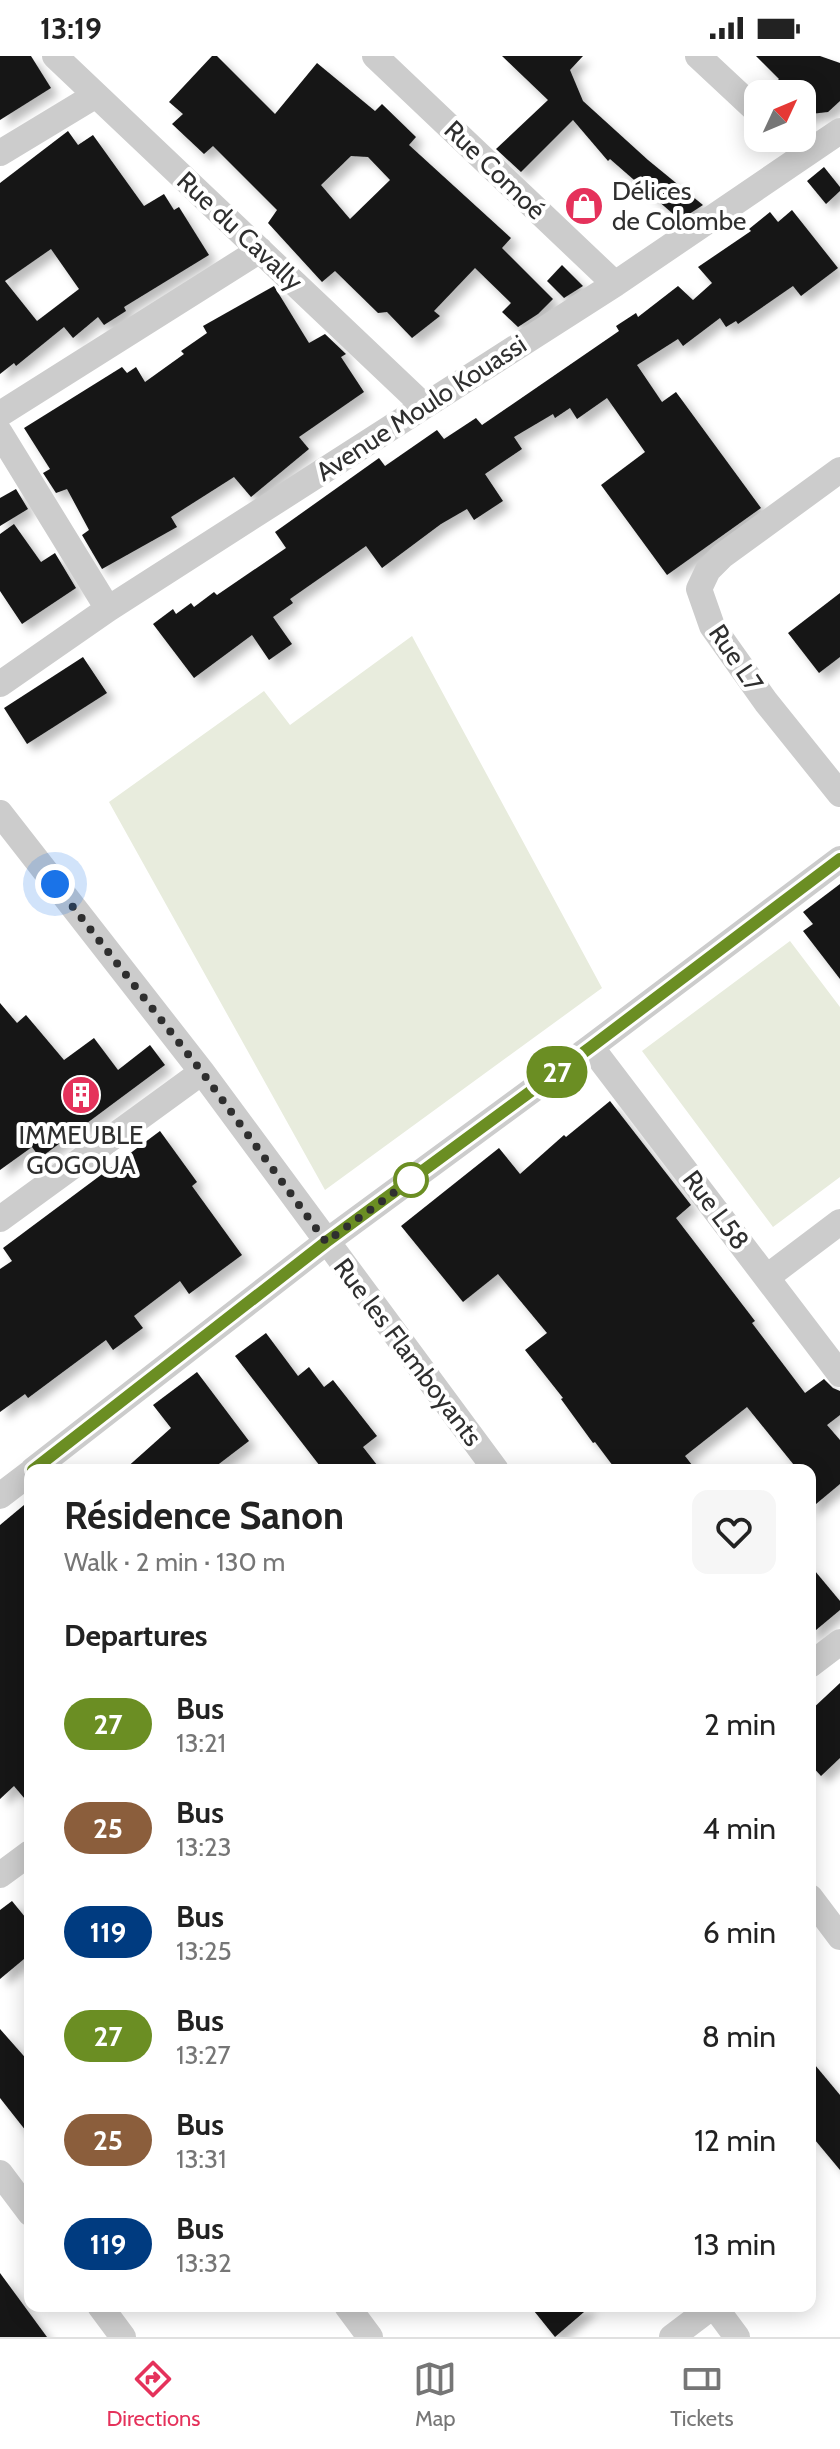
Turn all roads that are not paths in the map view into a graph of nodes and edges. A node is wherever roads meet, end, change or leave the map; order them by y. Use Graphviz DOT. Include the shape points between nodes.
graph roads {
  1 [pos="55,56"];
  2 [pos="375,56"];
  3 [pos="698,56"];
  4 [pos="96,95"];
  5 [pos="744,99"];
  6 [pos="840,131"];
  7 [pos="816,139"];
  8 [pos="787,152"];
  9 [pos="0,153"];
  10 [pos="260,250"];
  11 [pos="615,284"];
  12 [pos="424,406"];
  13 [pos="0,414"];
  14 [pos="0,433"];
  15 [pos="840,470"];
  16 [pos="108,609"];
  17 [pos="0,684"];
  18 [pos="840,794"];
  19 [pos="0,813"];
  20 [pos="840,859"];
  21 [pos="591,1047"];
  22 [pos="202,1072"];
  23 [pos="0,1219"];
  24 [pos="840,1222"];
  25 [pos="326,1242"];
  26 [pos="767,1277"];
  27 [pos="840,1374"];
  28 [pos="41,1464"];
  29 [pos="492,1464"];
  30 [pos="24,1477"];
  31 [pos="0,1496"];
  32 [pos="840,1642"];
  33 [pos="816,1660"];
  34 [pos="816,1905"];
  35 [pos="840,1937"];
  36 [pos="0,2173"];
  37 [pos="24,2205"];
  38 [pos="104,2312"];
  39 [pos="351,2312"];
  40 [pos="706,2312"];
  41 [pos="718,2312"];
  42 [pos="123,2337"];
  43 [pos="370,2337"];
  44 [pos="672,2337"];
  45 [pos="737,2337"];
  1 -- 4 [label="street, Rue du Cavally"];
  2 -- 11 [label="street, Rue Comoé"];
  3 -- 5 [label="street"];
  4 -- 9 [label="street"];
  4 -- 10 [label="street, Rue du Cavally"];
  6 -- 7 [label="street, Avenue Moulo Kouassi"];
  8 -- 11 [label="street, Avenue Moulo Kouassi"];
  10 -- 12 [label="street, Rue du Cavally"];
  10 -- 13 [label="street"];
  11 -- 12 [label="street, Avenue Moulo Kouassi"];
  12 -- 16 [label="street, Avenue Moulo Kouassi"];
  14 -- 16 [label="street"];
  15 -- 18 [label="street, Rue L7" via="722,556 699,589 712,626"];
  16 -- 17 [label="street, Avenue Moulo Kouassi"];
  19 -- 22 [label="street, Rue les Flamboyants"];
  20 -- 21 [label="street"];
  21 -- 25 [label="street"];
  21 -- 26 [label="street, Rue L58"];
  22 -- 23 [label="street"];
  22 -- 25 [label="street, Rue les Flamboyants"];
  24 -- 26 [label="street"];
  25 -- 28 [label="street"];
  25 -- 29 [label="street, Rue les Flamboyants"];
  26 -- 27 [label="street, Rue L58"];
  30 -- 31 [label="street"];
  32 -- 33 [label="street"];
  34 -- 35 [label="street"];
  36 -- 37 [label="street"];
  38 -- 42 [label="street"];
  39 -- 43 [label="street"];
  40 -- 44 [label="street"];
  41 -- 45 [label="street"];
}
